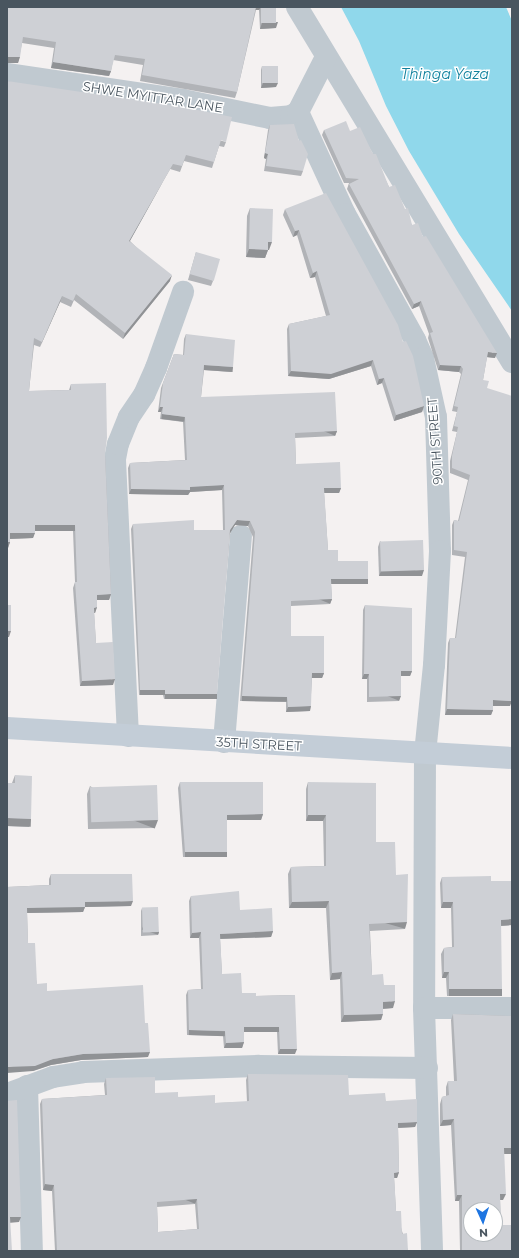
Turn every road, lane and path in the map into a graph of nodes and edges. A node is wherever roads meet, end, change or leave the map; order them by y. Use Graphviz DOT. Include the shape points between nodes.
graph roads {
  1 [pos="297,7"];
  2 [pos="326,57"];
  3 [pos="7,74"];
  4 [pos="298,112"];
  5 [pos="182,292"];
  6 [pos="512,362"];
  7 [pos="241,536"];
  8 [pos="7,728"];
  9 [pos="128,736"];
  10 [pos="224,742"];
  11 [pos="425,753"];
  12 [pos="512,758"];
  13 [pos="424,1008"];
  14 [pos="512,1008"];
  15 [pos="427,1068"];
  16 [pos="27,1086"];
  17 [pos="7,1094"];
  18 [pos="32,1250"];
  19 [pos="432,1251"];
  1 -- 2 [label="street"];
  2 -- 4 [label="street"];
  2 -- 6 [label="street"];
  3 -- 4 [label="street, SHWE MYITTAR LANE" via="183,100 270,118 291,116"];
  4 -- 11 [label="street, 90TH STREET" via="345,214 415,340 433,394 438,440 440,551 434,665"];
  5 -- 9 [label="street" via="156,368 144,395 129,417 115,459"];
  7 -- 10 [label="street"];
  8 -- 9 [label="main road, 35TH STREET"];
  9 -- 10 [label="main road, 35TH STREET"];
  10 -- 11 [label="main road, 35TH STREET"];
  11 -- 12 [label="main road, 35TH STREET"];
  11 -- 13 [label="street, 90TH STREET"];
  13 -- 14 [label="street"];
  13 -- 15 [label="street, 90TH STREET"];
  15 -- 16 [label="street" via="157,1068 83,1072 52,1077"];
  15 -- 19 [label="street, 90TH STREET"];
  16 -- 17 [label="street"];
  16 -- 18 [label="street"];
}
